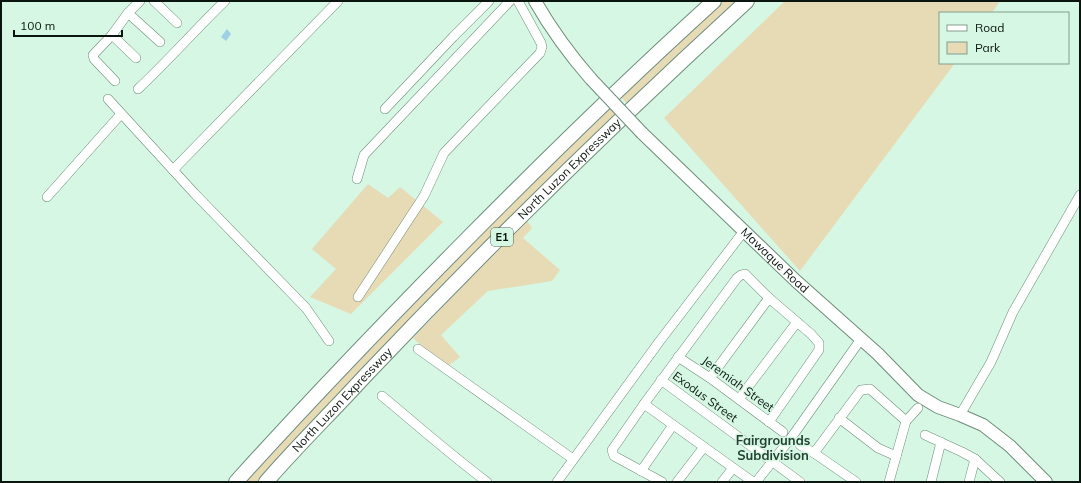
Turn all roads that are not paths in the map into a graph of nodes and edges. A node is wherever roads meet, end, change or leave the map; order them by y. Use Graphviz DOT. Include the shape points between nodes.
graph roads {
  1 [pos="140,1"];
  2 [pos="154,1"];
  3 [pos="225,1"];
  4 [pos="338,1"];
  5 [pos="489,1"];
  6 [pos="510,1"];
  7 [pos="518,1"];
  8 [pos="535,1"];
  9 [pos="714,1"];
  10 [pos="747,1"];
  11 [pos="128,13"];
  12 [pos="177,23"];
  13 [pos="112,35"];
  14 [pos="160,42"];
  15 [pos="136,58"];
  16 [pos="115,81"];
  17 [pos="138,89"];
  18 [pos="108,99"];
  19 [pos="385,109"];
  20 [pos="121,114"];
  21 [pos="173,170"];
  22 [pos="357,179"];
  23 [pos="1080,195"];
  24 [pos="47,198"];
  25 [pos="744,231"];
  26 [pos="358,297"];
  27 [pos="769,298"];
  28 [pos="796,322"];
  29 [pos="861,339"];
  30 [pos="329,341"];
  31 [pos="418,349"];
  32 [pos="678,357"];
  33 [pos="710,378"];
  34 [pos="661,380"];
  35 [pos="382,396"];
  36 [pos="739,400"];
  37 [pos="644,404"];
  38 [pos="918,408"];
  39 [pos="960,415"];
  40 [pos="839,418"];
  41 [pos="906,421"];
  42 [pos="769,422"];
  43 [pos="673,425"];
  44 [pos="783,432"];
  45 [pos="925,435"];
  46 [pos="941,442"];
  47 [pos="800,445"];
  48 [pos="704,446"];
  49 [pos="814,453"];
  50 [pos="896,456"];
  51 [pos="573,459"];
  52 [pos="975,459"];
  53 [pos="773,462"];
  54 [pos="733,468"];
  55 [pos="641,471"];
  56 [pos="236,482"];
  57 [pos="266,482"];
  58 [pos="487,482"];
  59 [pos="557,482"];
  60 [pos="662,482"];
  61 [pos="677,482"];
  62 [pos="722,482"];
  63 [pos="753,482"];
  64 [pos="756,482"];
  65 [pos="800,482"];
  66 [pos="856,482"];
  67 [pos="889,482"];
  68 [pos="931,482"];
  69 [pos="968,482"];
  70 [pos="1000,482"];
  71 [pos="1046,482"];
  1 -- 11 [label="street"];
  2 -- 12 [label="street"];
  3 -- 17 [label="street"];
  4 -- 21 [label="street"];
  5 -- 19 [label="street"];
  6 -- 22 [label="street" via="364,155"];
  7 -- 26 [label="street" via="541,43 540,53 444,153 424,196"];
  8 -- 25 [label="main road, Mawaque Road, bridge" via="552,29 591,80"];
  9 -- 56 [label="highway, North Luzon Expressway / E1" via="544,161 396,311"];
  10 -- 57 [label="highway, North Luzon Expressway / E1" via="560,177 411,328"];
  11 -- 13 [label="street"];
  11 -- 14 [label="street"];
  13 -- 15 [label="street"];
  13 -- 16 [label="street" via="93,57"];
  18 -- 20 [label="street"];
  20 -- 21 [label="street"];
  20 -- 24 [label="street"];
  21 -- 30 [label="street" via="306,308"];
  23 -- 39 [label="street" via="1013,312 990,362"];
  25 -- 29 [label="main road, Mawaque Road"];
  25 -- 51 [label="street"];
  27 -- 28 [label="street"];
  27 -- 32 [label="street" via="745,274 741,275"];
  27 -- 33 [label="street"];
  28 -- 36 [label="street"];
  28 -- 42 [label="street" via="819,343 819,350"];
  29 -- 39 [label="main road, Mawaque Road" via="918,395 938,407"];
  29 -- 53 [label="street"];
  31 -- 51 [label="street"];
  32 -- 33 [label="street, Jeremiah Street"];
  32 -- 34 [label="street"];
  33 -- 36 [label="street, Jeremiah Street"];
  34 -- 37 [label="street"];
  34 -- 53 [label="street, Exodus Street"];
  35 -- 58 [label="street"];
  36 -- 42 [label="street, Jeremiah Street"];
  37 -- 43 [label="street"];
  37 -- 55 [label="street" via="612,450 614,456"];
  38 -- 41 [label="street"];
  39 -- 71 [label="main road, Mawaque Road" via="983,426 1010,446"];
  40 -- 41 [label="street" via="865,388 870,389"];
  40 -- 49 [label="street"];
  40 -- 50 [label="street" via="878,448"];
  41 -- 50 [label="street"];
  42 -- 44 [label="street, Jeremiah Street"];
  43 -- 48 [label="street"];
  43 -- 55 [label="street"];
  45 -- 46 [label="street"];
  46 -- 52 [label="street"];
  46 -- 68 [label="street"];
  47 -- 49 [label="street"];
  48 -- 54 [label="street"];
  48 -- 61 [label="street"];
  49 -- 66 [label="street"];
  50 -- 67 [label="street"];
  51 -- 59 [label="street"];
  52 -- 69 [label="street"];
  52 -- 70 [label="street"];
  53 -- 64 [label="street"];
  53 -- 65 [label="street, Exodus Street"];
  54 -- 62 [label="street"];
  54 -- 63 [label="street"];
  55 -- 60 [label="street"];
}
